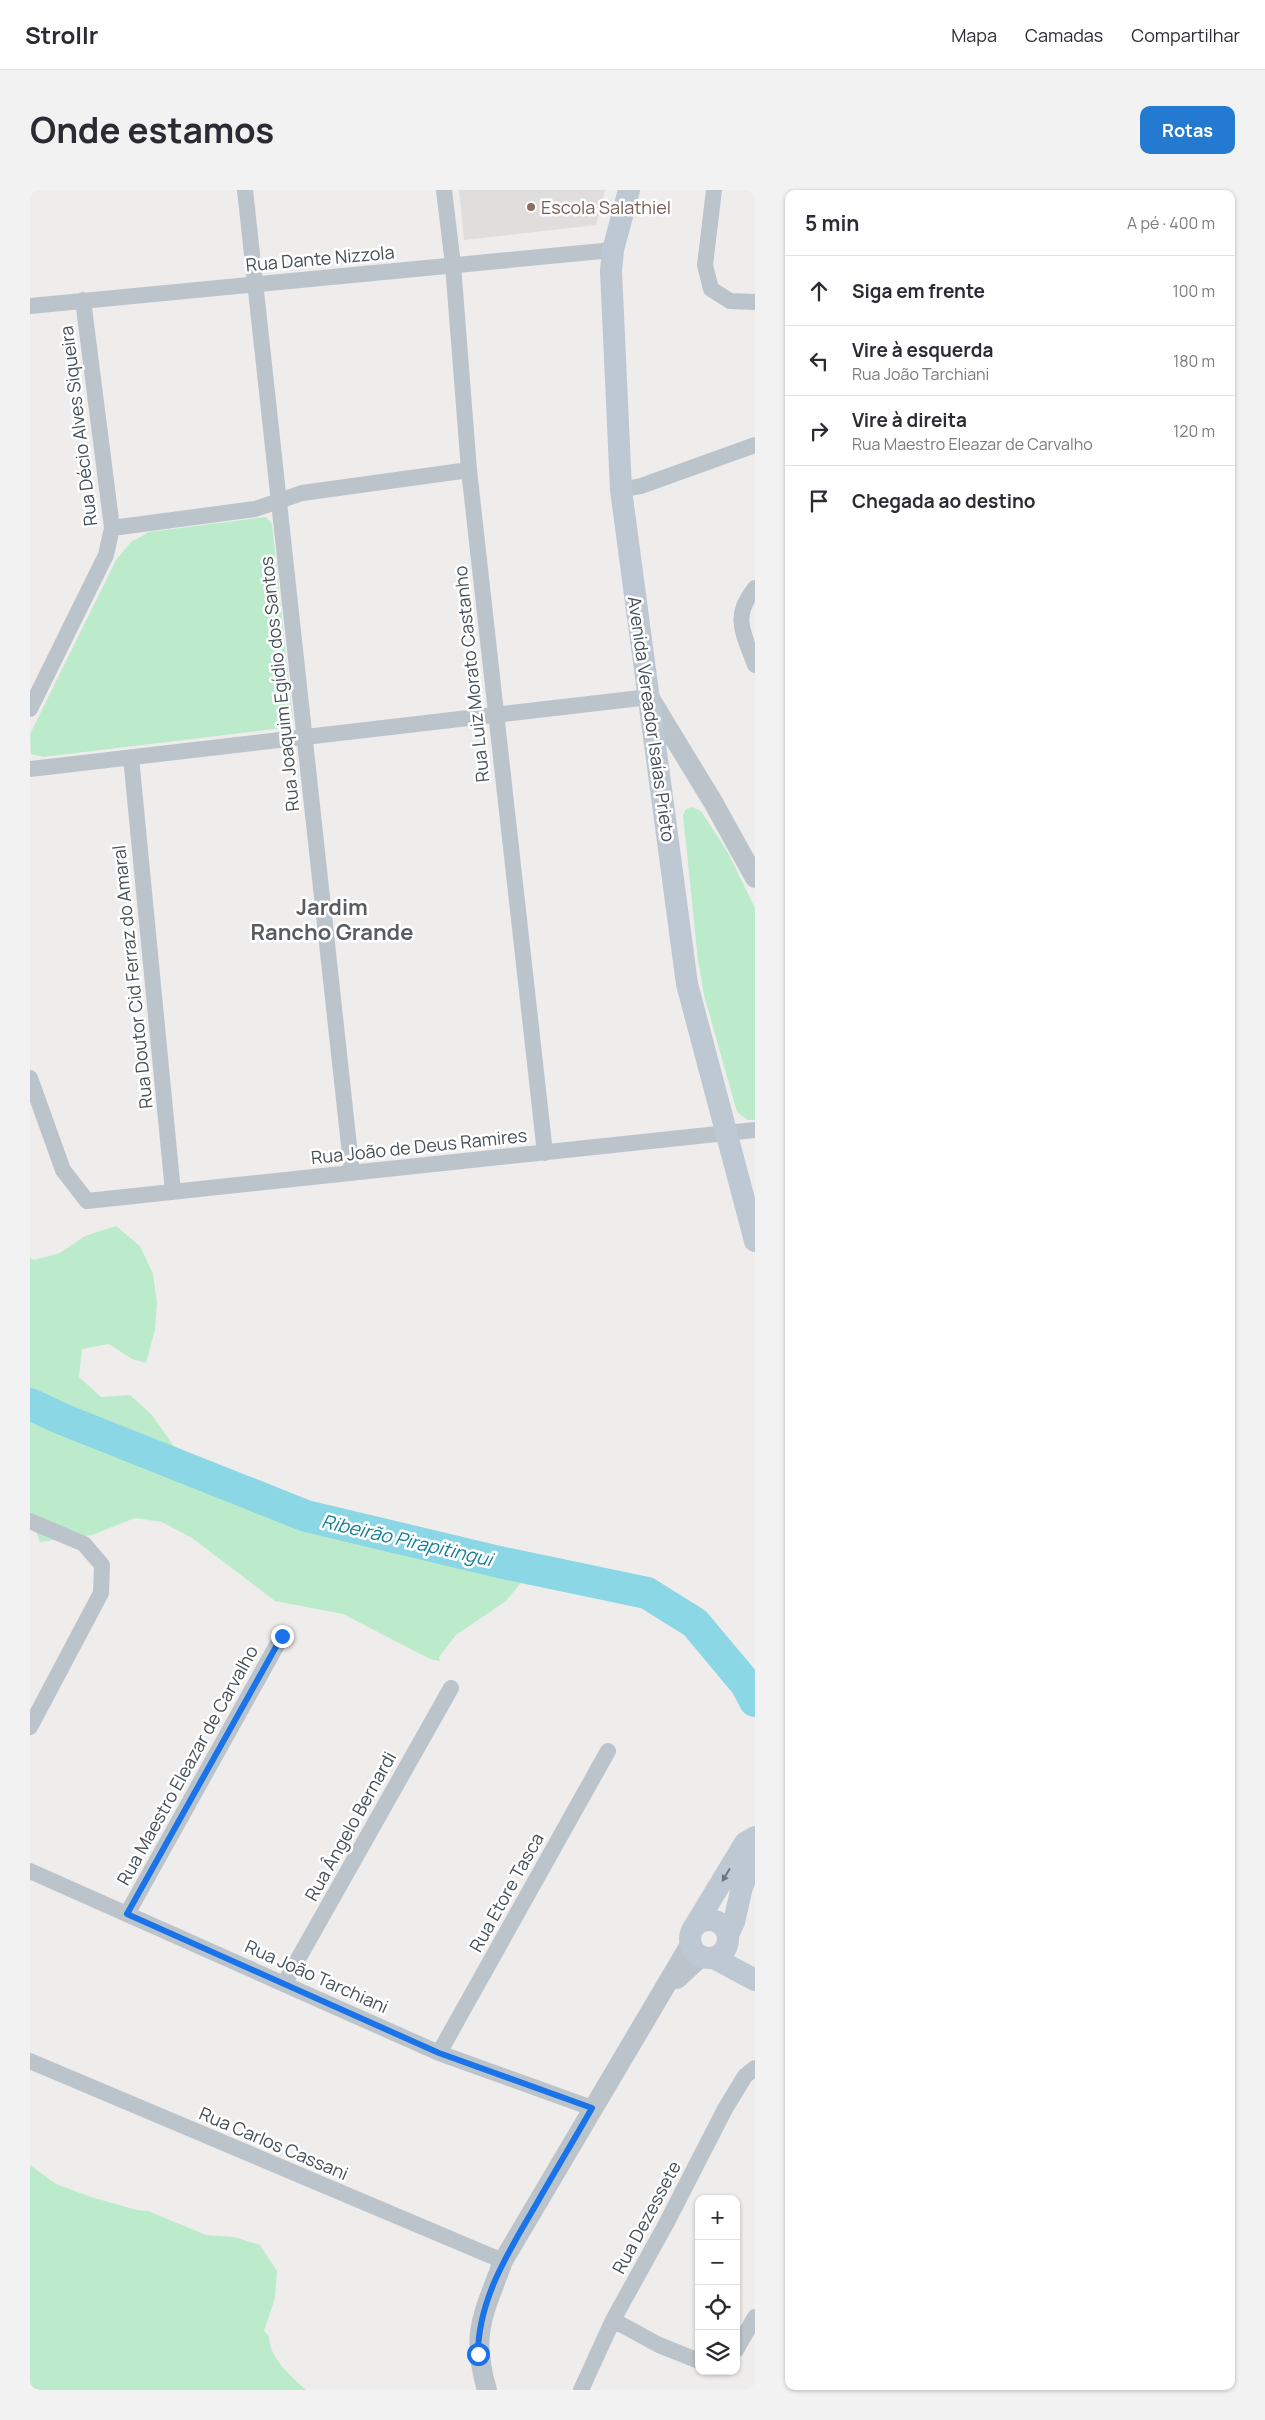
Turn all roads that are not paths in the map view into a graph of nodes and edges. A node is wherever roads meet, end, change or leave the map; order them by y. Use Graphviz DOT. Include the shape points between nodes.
graph roads {
  1 [pos="245,190"];
  2 [pos="444,190"];
  3 [pos="629,190"];
  4 [pos="714,190"];
  5 [pos="613,250"];
  6 [pos="453,265"];
  7 [pos="256,284"];
  8 [pos="83,300"];
  9 [pos="755,302"];
  10 [pos="30,306"];
  11 [pos="755,446"];
  12 [pos="469,470"];
  13 [pos="622,490"];
  14 [pos="279,502"];
  15 [pos="112,528"];
  16 [pos="755,588"];
  17 [pos="755,665"];
  18 [pos="649,697"];
  19 [pos="30,709"];
  20 [pos="496,715"];
  21 [pos="304,737"];
  22 [pos="131,757"];
  23 [pos="30,769"];
  24 [pos="755,878"];
  25 [pos="30,1078"];
  26 [pos="755,1130"];
  27 [pos="728,1134"];
  28 [pos="544,1153"];
  29 [pos="352,1173"];
  30 [pos="173,1192"];
  31 [pos="755,1241"];
  32 [pos="30,1521"];
  33 [pos="282,1636"];
  34 [pos="451,1688"];
  35 [pos="30,1726"];
  36 [pos="608,1751"];
  37 [pos="755,1837"];
  38 [pos="755,1855"];
  39 [pos="30,1871"];
  40 [pos="127,1914"];
  41 [pos="709,1944"];
  42 [pos="755,1966"];
  43 [pos="755,1980"];
  44 [pos="284,1984"];
  45 [pos="439,2053"];
  46 [pos="30,2061"];
  47 [pos="755,2068"];
  48 [pos="592,2108"];
  49 [pos="503,2261"];
  50 [pos="755,2317"];
  51 [pos="613,2320"];
  52 [pos="740,2343"];
  53 [pos="695,2359"];
  54 [pos="491,2389"];
  55 [pos="581,2390"];
  1 -- 7 [label="street, Rua Joaquim Egídio dos Santos"];
  2 -- 6 [label="street, Rua Luiz Morato Castanho"];
  3 -- 5 [label="main road, Avenida Vereador Isaías Prieto"];
  4 -- 9 [label="street" via="705,265 711,290 730,301"];
  5 -- 6 [label="street, Rua Dante Nizzola"];
  5 -- 13 [label="main road, Avenida Vereador Isaías Prieto" via="611,271"];
  6 -- 7 [label="street, Rua Dante Nizzola"];
  6 -- 12 [label="street, Rua Luiz Morato Castanho"];
  7 -- 8 [label="street, Rua Dante Nizzola"];
  7 -- 14 [label="street, Rua Joaquim Egídio dos Santos"];
  8 -- 10 [label="street, Rua Dante Nizzola"];
  8 -- 15 [label="street, Rua Décio Alves Siqueira"];
  11 -- 13 [label="street"];
  12 -- 14 [label="street" via="302,493"];
  12 -- 20 [label="street, Rua Luiz Morato Castanho"];
  13 -- 18 [label="main road, Avenida Vereador Isaías Prieto"];
  14 -- 15 [label="street" via="255,509"];
  14 -- 21 [label="street, Rua Joaquim Egídio dos Santos"];
  15 -- 19 [label="street, Rua Décio Alves Siqueira" via="106,555"];
  16 -- 17 [label="street" via="744,601 739,622"];
  18 -- 20 [label="street"];
  18 -- 24 [label="street"];
  18 -- 27 [label="main road, Avenida Vereador Isaías Prieto" via="687,984"];
  20 -- 21 [label="street"];
  20 -- 28 [label="street, Rua Luiz Morato Castanho"];
  21 -- 22 [label="street"];
  21 -- 29 [label="street, Rua Joaquim Egídio dos Santos"];
  22 -- 23 [label="street"];
  22 -- 30 [label="street, Rua Doutor Cid Ferraz do Amaral"];
  25 -- 30 [label="street, Rua João de Deus Ramires" via="63,1170 87,1201"];
  26 -- 27 [label="street, Rua João de Deus Ramires"];
  27 -- 28 [label="street, Rua João de Deus Ramires"];
  27 -- 31 [label="main road, Avenida Vereador Isaías Prieto"];
  28 -- 29 [label="street, Rua João de Deus Ramires"];
  29 -- 30 [label="street, Rua João de Deus Ramires"];
  32 -- 35 [label="street" via="84,1544 102,1565 101,1593"];
  33 -- 40 [label="street, Rua Maestro Eleazar de Carvalho"];
  34 -- 44 [label="street, Rua Ângelo Bernardi"];
  36 -- 45 [label="street, Rua Etore Tasca"];
  37 -- 41 [label="main road, one-way" via="745,1843"];
  38 -- 41 [label="main road"];
  39 -- 40 [label="street, Rua João Tarchiani"];
  40 -- 44 [label="street, Rua João Tarchiani"];
  41 -- 42 [label="main road"];
  41 -- 43 [label="main road"];
  41 -- 48 [label="street" via="666,1989"];
  44 -- 45 [label="street, Rua João Tarchiani"];
  45 -- 48 [label="street, Rua João Tarchiani"];
  46 -- 49 [label="street, Rua Carlos Cassani"];
  47 -- 51 [label="street, Rua Dezessete" via="734,2092"];
  48 -- 49 [label="street"];
  49 -- 54 [label="street" via="478,2336 478,2354"];
  50 -- 52 [label="street"];
  51 -- 53 [label="street" via="665,2348"];
  51 -- 55 [label="street, Rua Dezessete"];
}
